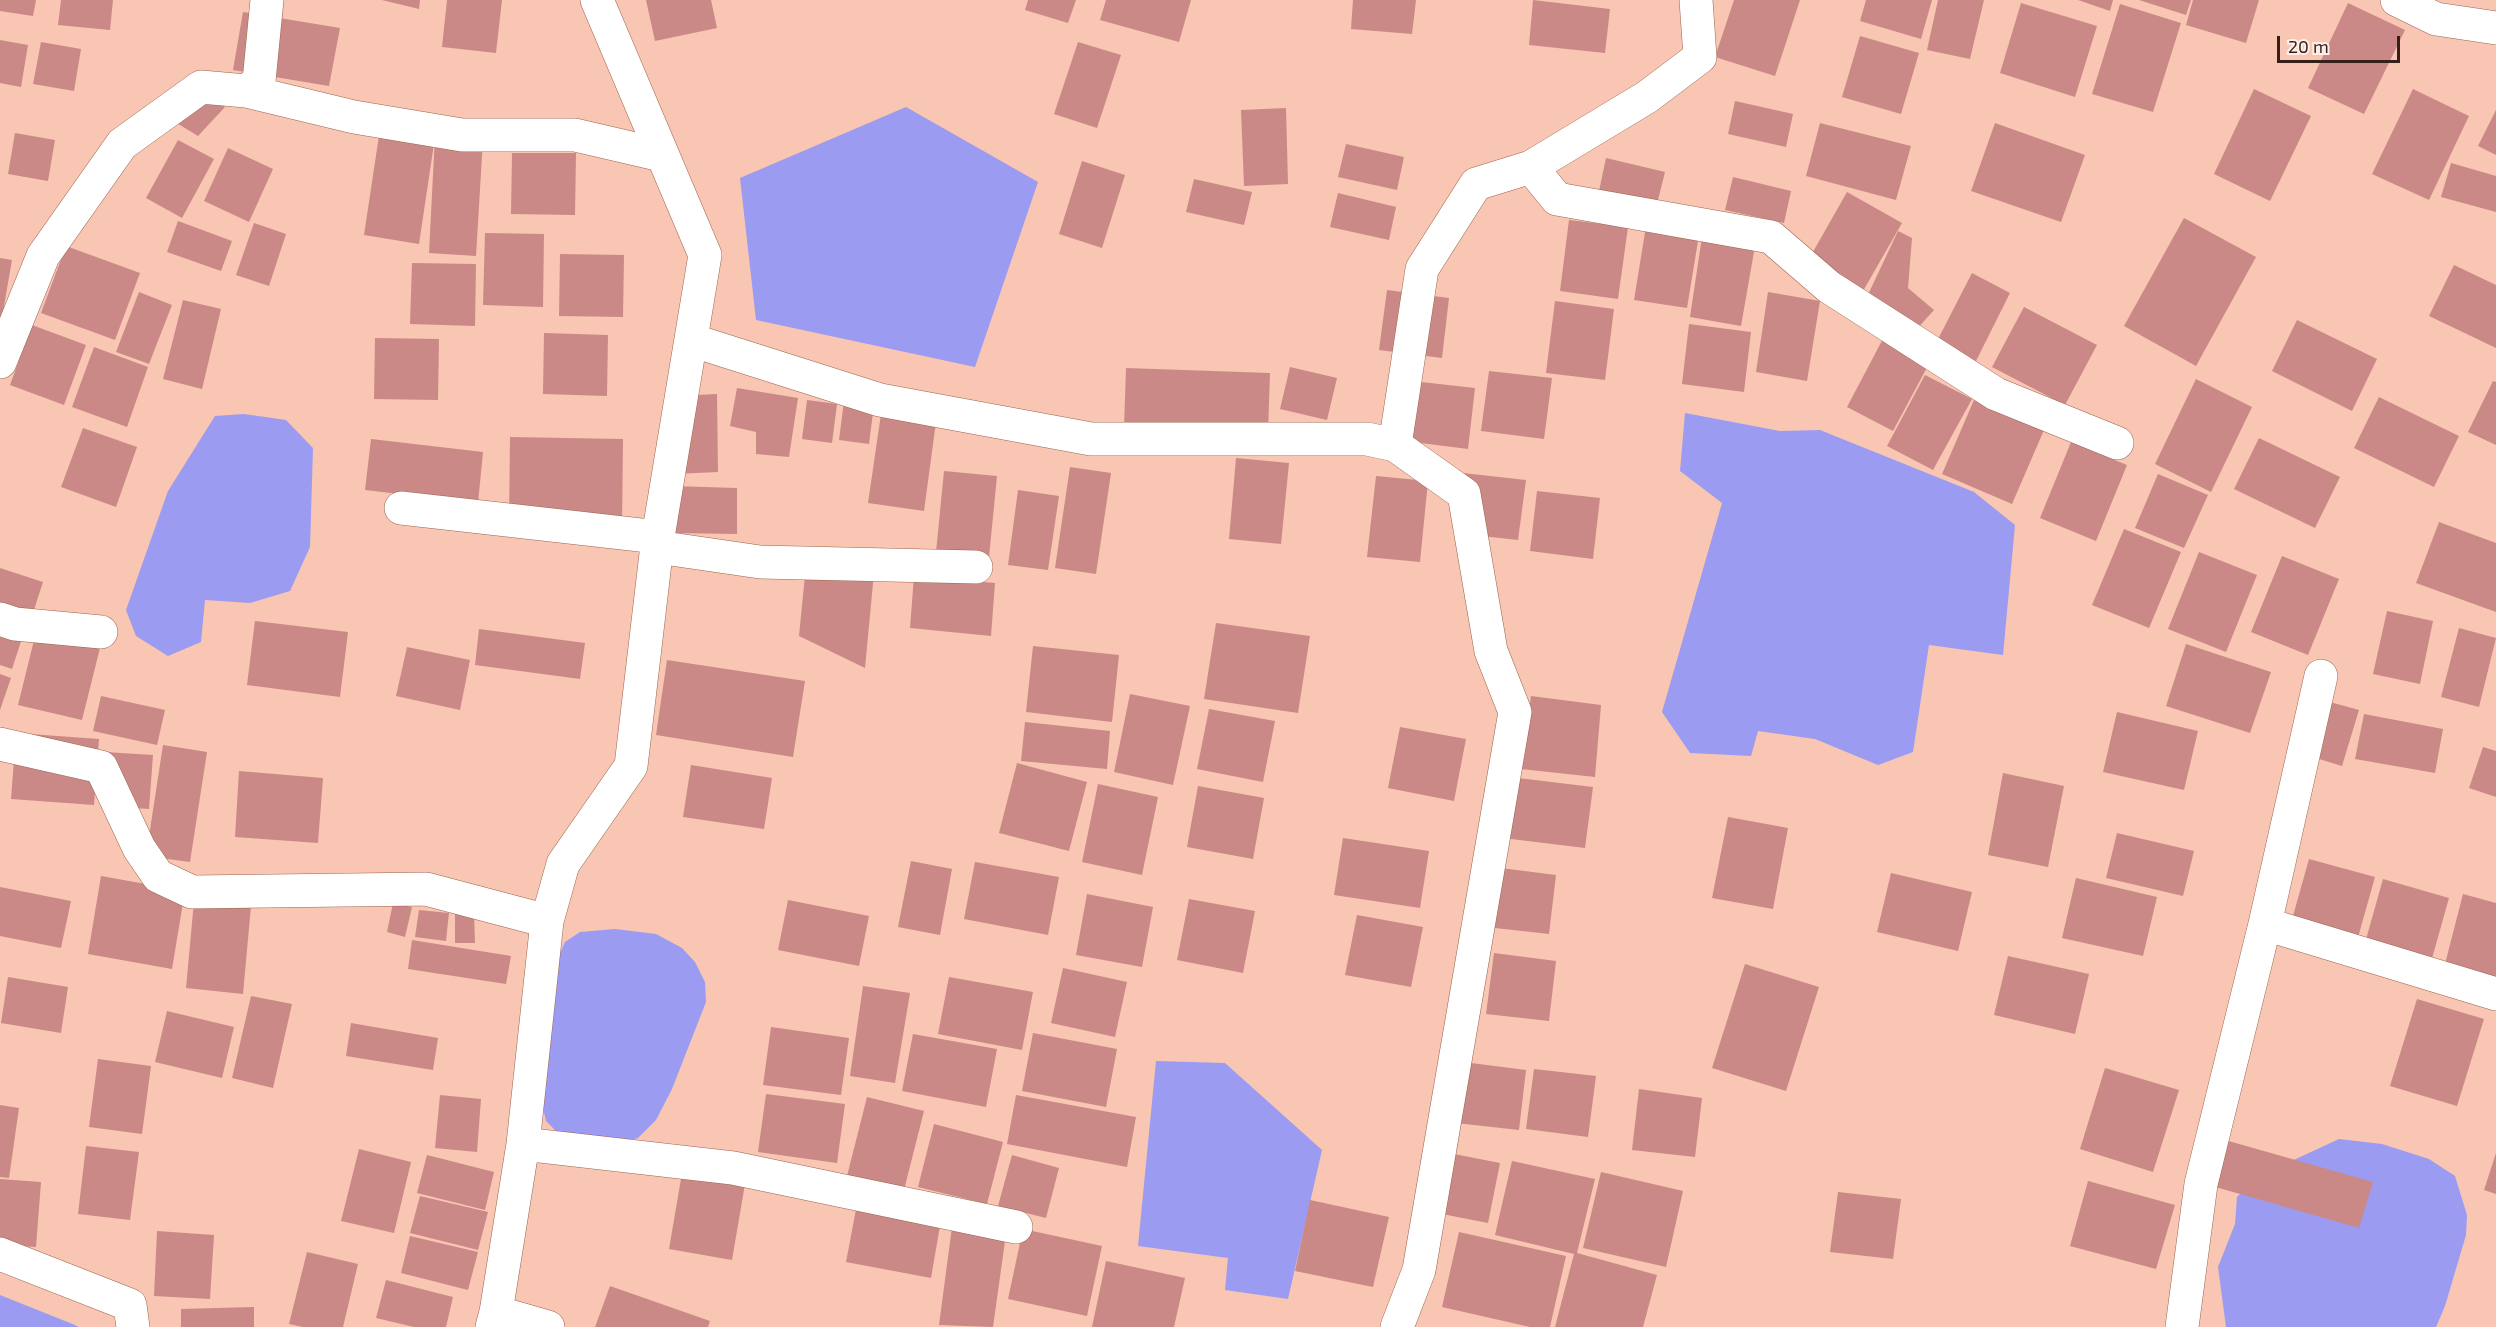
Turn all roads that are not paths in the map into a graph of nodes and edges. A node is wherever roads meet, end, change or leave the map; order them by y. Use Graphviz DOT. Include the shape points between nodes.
graph roads {
  1 [pos="267,0"];
  2 [pos="597,0"];
  3 [pos="1696,0"];
  4 [pos="2397,0"];
  5 [pos="2496,28"];
  6 [pos="246,91"];
  7 [pos="661,155"];
  8 [pos="1531,167"];
  9 [pos="691,340"];
  10 [pos="0,362"];
  11 [pos="2117,443"];
  12 [pos="1395,445"];
  13 [pos="401,508"];
  14 [pos="657,542"];
  15 [pos="976,567"];
  16 [pos="0,619"];
  17 [pos="101,632"];
  18 [pos="2321,676"];
  19 [pos="0,744"];
  20 [pos="547,921"];
  21 [pos="2265,924"];
  22 [pos="2496,994"];
  23 [pos="523,1144"];
  24 [pos="1016,1227"];
  25 [pos="0,1254"];
  26 [pos="494,1320"];
  27 [pos="132,1327"];
  28 [pos="549,1327"];
  29 [pos="1397,1327"];
  30 [pos="2182,1327"];
  1 -- 6 [label="street" via="259,81"];
  2 -- 7 [label="street"];
  3 -- 8 [label="street" via="1700,57 1647,97"];
  4 -- 5 [label="street" via="2436,19"];
  6 -- 7 [label="street" via="354,117 462,135 575,135"];
  6 -- 10 [label="street" via="201,87 122,144 43,256"];
  7 -- 9 [label="street" via="705,255"];
  8 -- 11 [label="street" via="1557,199 1771,237 1829,287 1996,394"];
  8 -- 12 [label="street" via="1476,184 1422,269"];
  9 -- 12 [label="street" via="880,400 1091,439 1368,439"];
  9 -- 14 [label="street"];
  12 -- 29 [label="street" via="1464,494 1491,651 1515,712 1419,1270"];
  13 -- 14 [label="street"];
  14 -- 15 [label="street" via="760,562"];
  14 -- 20 [label="street" via="631,766 563,864"];
  16 -- 17 [label="street" via="15,624"];
  18 -- 21 [label="street"];
  19 -- 20 [label="street" via="101,767 139,848 158,876 192,892 426,889"];
  20 -- 23 [label="street"];
  21 -- 22 [label="street"];
  21 -- 30 [label="street" via="2201,1184"];
  23 -- 24 [label="street" via="733,1168"];
  23 -- 26 [label="street"];
  25 -- 27 [label="street" via="130,1305"];
  26 -- 28 [label="street"];
}
